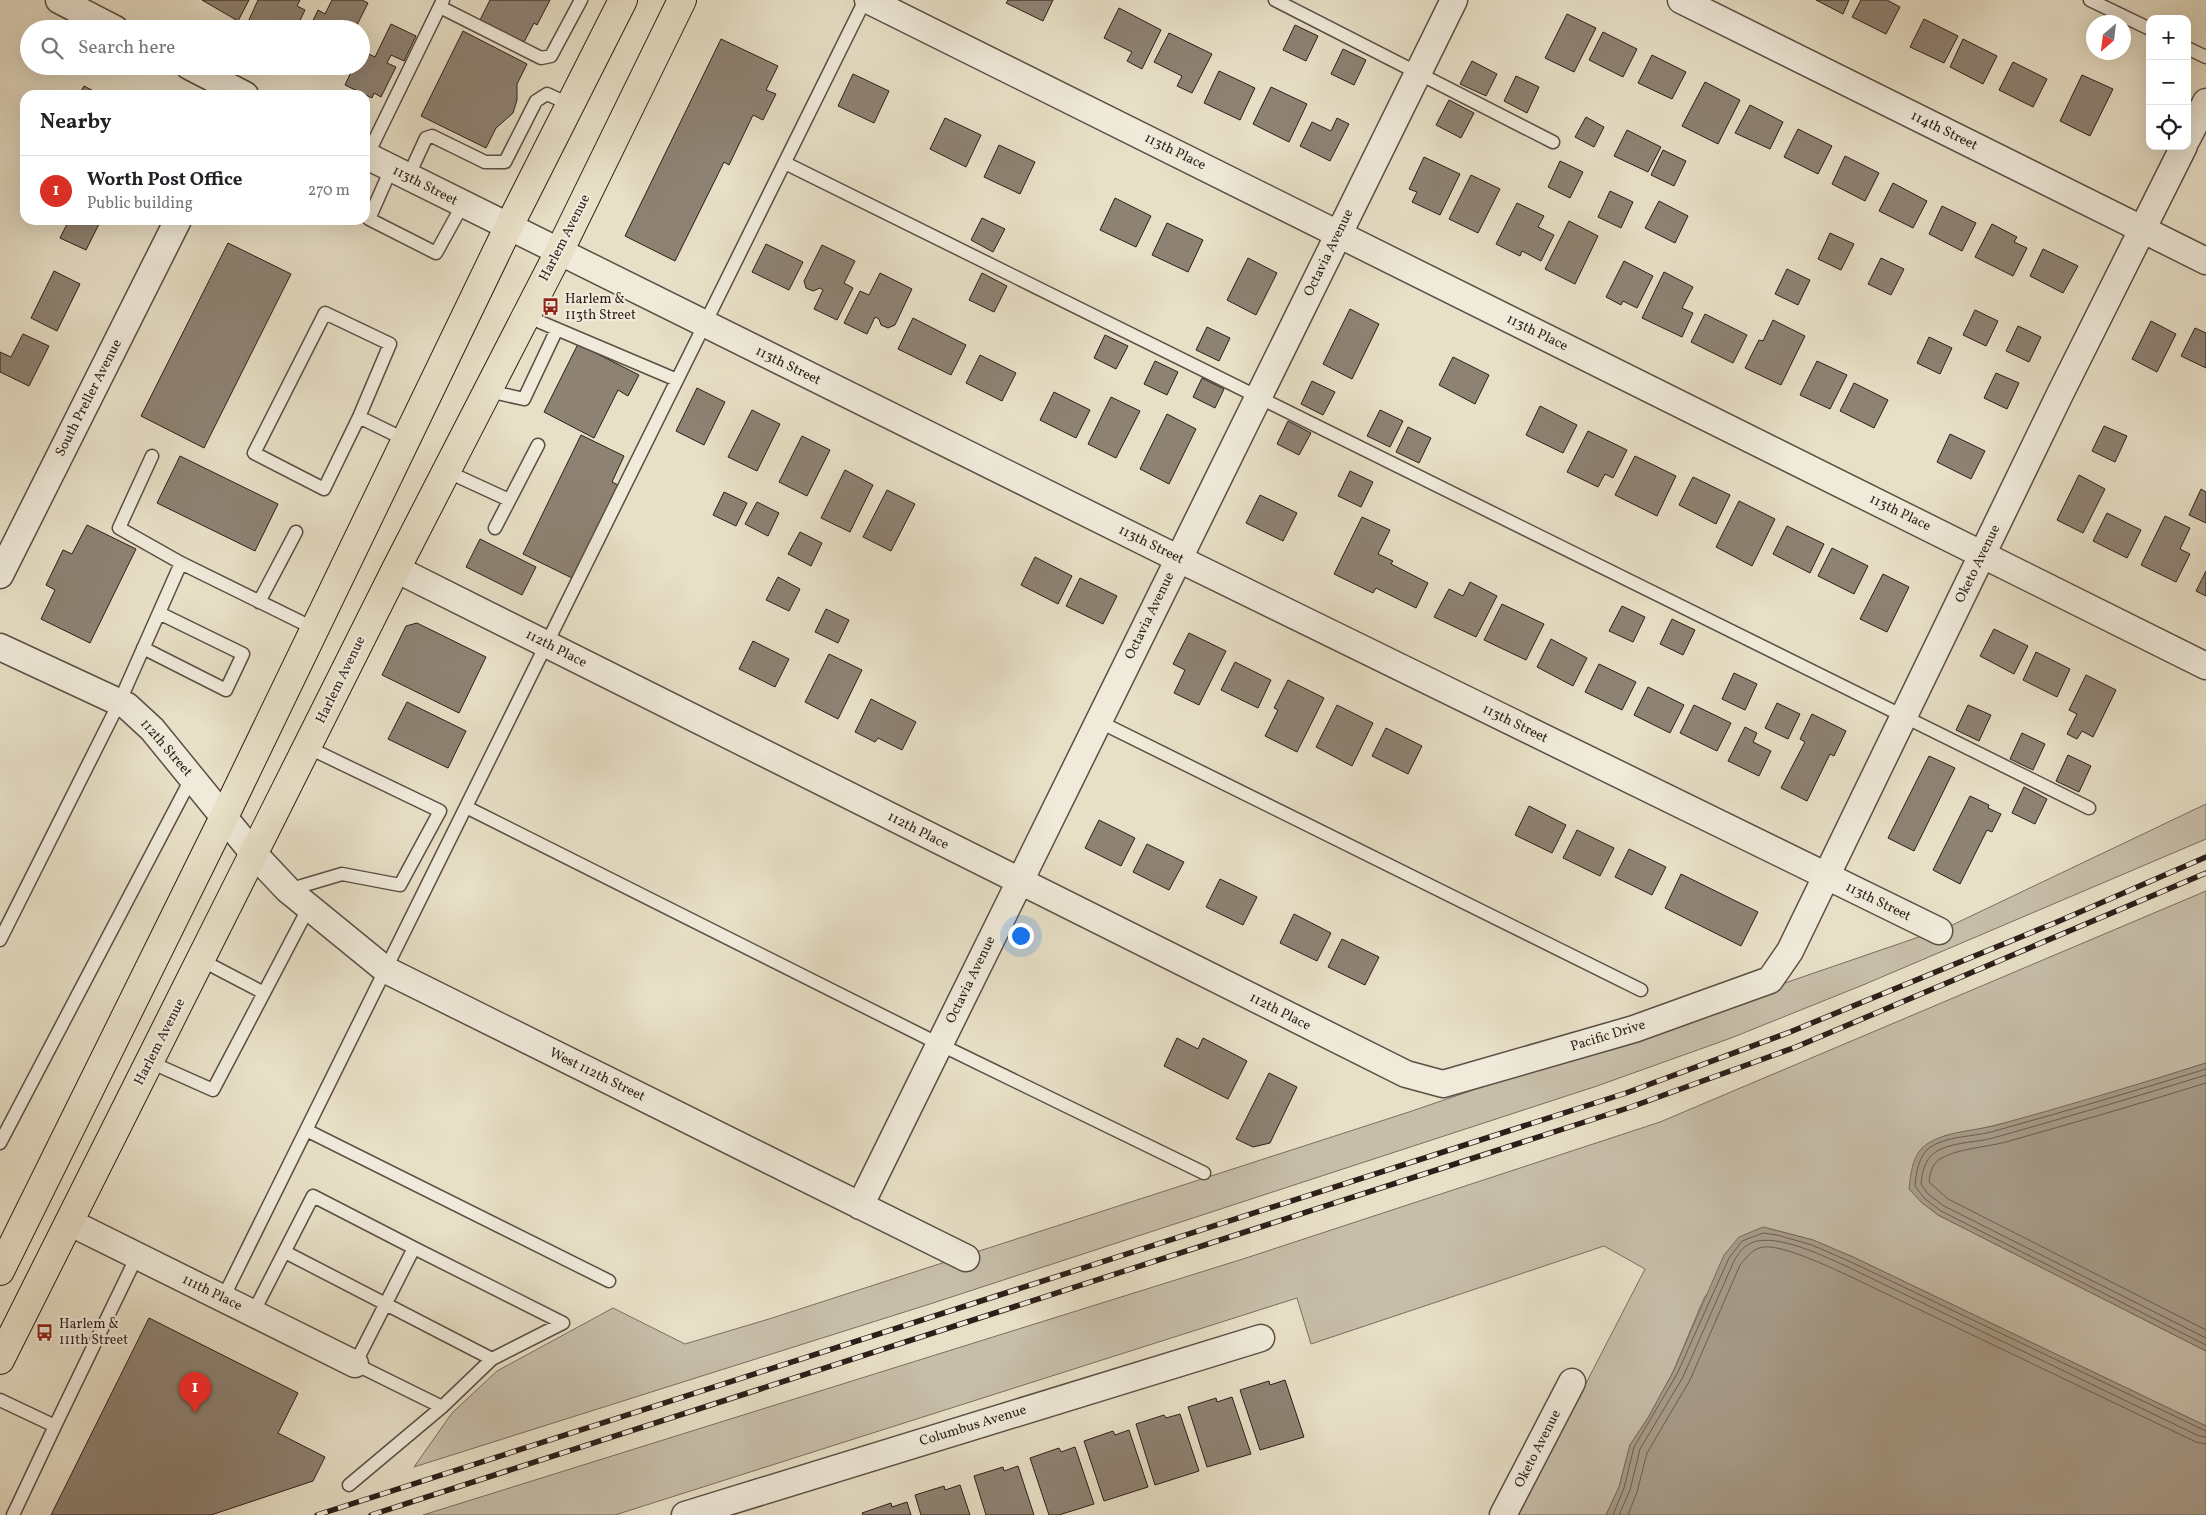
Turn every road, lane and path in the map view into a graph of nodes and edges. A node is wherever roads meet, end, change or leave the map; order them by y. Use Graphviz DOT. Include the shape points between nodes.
graph roads {
  1 [pos="59,0"];
  2 [pos="581,0"];
  3 [pos="682,0"];
  4 [pos="867,0"];
  5 [pos="1275,0"];
  6 [pos="1454,0"];
  7 [pos="1681,0"];
  8 [pos="2090,0"];
  9 [pos="617,2"];
  10 [pos="442,3"];
  11 [pos="98,20"];
  12 [pos="2146,27"];
  13 [pos="2191,50"];
  14 [pos="2206,57"];
  15 [pos="1418,74"];
  16 [pos="206,75"];
  17 [pos="234,90"];
  18 [pos="2206,102"];
  19 [pos="569,104"];
  20 [pos="2191,131"];
  21 [pos="1553,142"];
  22 [pos="370,148"];
  23 [pos="2182,150"];
  24 [pos="370,158"];
  25 [pos="785,163"];
  26 [pos="400,173"];
  27 [pos="462,204"];
  28 [pos="370,218"];
  29 [pos="370,220"];
  30 [pos="175,225"];
  31 [pos="508,228"];
  32 [pos="2142,229"];
  33 [pos="1339,234"];
  34 [pos="559,252"];
  35 [pos="2206,261"];
  36 [pos="526,316"];
  37 [pos="705,325"];
  38 [pos="557,329"];
  39 [pos="677,380"];
  40 [pos="488,390"];
  41 [pos="1258,397"];
  42 [pos="358,417"];
  43 [pos="406,440"];
  44 [pos="538,445"];
  45 [pos="152,456"];
  46 [pos="446,471"];
  47 [pos="509,500"];
  48 [pos="495,528"];
  49 [pos="296,532"];
  50 [pos="1983,554"];
  51 [pos="1178,559"];
  52 [pos="181,563"];
  53 [pos="396,569"];
  54 [pos="0,575"];
  55 [pos="259,602"];
  56 [pos="159,613"];
  57 [pos="315,629"];
  58 [pos="546,645"];
  59 [pos="0,646"];
  60 [pos="143,648"];
  61 [pos="2206,666"];
  62 [pos="119,702"];
  63 [pos="1904,716"];
  64 [pos="1098,722"];
  65 [pos="308,747"];
  66 [pos="192,777"];
  67 [pos="466,807"];
  68 [pos="2089,808"];
  69 [pos="224,816"];
  70 [pos="254,854"];
  71 [pos="1826,876"];
  72 [pos="1019,882"];
  73 [pos="288,890"];
  74 [pos="309,907"];
  75 [pos="1939,931"];
  76 [pos="0,940"];
  77 [pos="201,960"];
  78 [pos="386,970"];
  79 [pos="1770,980"];
  80 [pos="1641,990"];
  81 [pos="264,993"];
  82 [pos="939,1044"];
  83 [pos="150,1062"];
  84 [pos="1443,1084"];
  85 [pos="306,1130"];
  86 [pos="0,1143"];
  87 [pos="1204,1173"];
  88 [pos="34,1203"];
  89 [pos="860,1206"];
  90 [pos="70,1222"];
  91 [pos="414,1248"];
  92 [pos="285,1252"];
  93 [pos="137,1256"];
  94 [pos="966,1258"];
  95 [pos="0,1271"];
  96 [pos="609,1281"];
  97 [pos="223,1298"];
  98 [pos="386,1303"];
  99 [pos="253,1313"];
  100 [pos="1261,1338"];
  101 [pos="492,1359"];
  102 [pos="0,1360"];
  103 [pos="355,1364"];
  104 [pos="1572,1382"];
  105 [pos="0,1400"];
  106 [pos="442,1407"];
  107 [pos="55,1426"];
  108 [pos="348,1485"];
  109 [pos="13,1515"];
  110 [pos="689,1515"];
  111 [pos="1503,1515"];
  1 -- 11 [label="street"];
  2 -- 10 [label="lane" via="551,56 540,58"];
  3 -- 34 [label="main road, Harlem Avenue"];
  4 -- 25 [label="lane"];
  4 -- 33 [label="street, 113th Place"];
  5 -- 15 [label="lane"];
  6 -- 15 [label="street, Octavia Avenue"];
  7 -- 32 [label="street, 114th Street"];
  8 -- 12 [label="lane"];
  9 -- 19 [label="main road"];
  10 -- 22 [label="lane"];
  13 -- 14 [label="lane"];
  15 -- 21 [label="lane"];
  15 -- 33 [label="street, Octavia Avenue"];
  16 -- 17 [label="street"];
  18 -- 20 [label="street"];
  19 -- 26 [label="lane" via="547,94 536,101 505,162 485,162 432,136 426,138"];
  19 -- 31 [label="main road"];
  23 -- 32 [label="street, Oketo Avenue"];
  24 -- 26 [label="street, 113th Street"];
  25 -- 37 [label="lane"];
  25 -- 41 [label="lane"];
  26 -- 27 [label="street, 113th Street"];
  26 -- 28 [label="lane"];
  27 -- 29 [label="lane" via="436,253"];
  27 -- 31 [label="street, 113th Street"];
  30 -- 54 [label="street, South Preller Avenue"];
  31 -- 34 [label="street, 113th Street"];
  31 -- 43 [label="main road"];
  32 -- 35 [label="street, 114th Street"];
  32 -- 50 [label="street, Oketo Avenue"];
  33 -- 41 [label="street, Octavia Avenue"];
  33 -- 50 [label="street, 113th Place"];
  34 -- 36 [label="main road, Harlem Avenue"];
  34 -- 37 [label="street, 113th Street"];
  36 -- 38 [label="lane"];
  36 -- 40 [label="main road, Harlem Avenue"];
  37 -- 39 [label="lane"];
  37 -- 51 [label="street, 113th Street"];
  38 -- 39 [label="lane"];
  38 -- 40 [label="lane" via="524,399"];
  39 -- 58 [label="lane"];
  40 -- 46 [label="main road, Harlem Avenue"];
  41 -- 51 [label="street, Octavia Avenue"];
  41 -- 63 [label="lane"];
  42 -- 42 [label="lane" via="324,489 254,453 325,313 390,344"];
  42 -- 43 [label="lane"];
  43 -- 57 [label="main road"];
  44 -- 47 [label="lane"];
  45 -- 52 [label="lane" via="119,528"];
  46 -- 47 [label="lane"];
  46 -- 53 [label="main road, Harlem Avenue"];
  47 -- 48 [label="lane"];
  49 -- 55 [label="lane"];
  50 -- 61 [label="street, 113th Place"];
  50 -- 63 [label="street, Oketo Avenue"];
  51 -- 64 [label="street, Octavia Avenue"];
  51 -- 71 [label="street, 113th Street"];
  52 -- 55 [label="lane"];
  52 -- 56 [label="lane"];
  53 -- 58 [label="street, 112th Place"];
  53 -- 65 [label="main road, Harlem Avenue"];
  55 -- 57 [label="lane"];
  56 -- 60 [label="lane"];
  56 -- 60 [label="lane" via="243,654 226,690"];
  57 -- 69 [label="main road"];
  58 -- 67 [label="lane"];
  58 -- 72 [label="street, 112th Place"];
  59 -- 62 [label="street, 112th Street"];
  60 -- 62 [label="lane"];
  62 -- 66 [label="street, 112th Street" via="152,729"];
  62 -- 76 [label="lane"];
  63 -- 68 [label="lane"];
  63 -- 71 [label="street, Oketo Avenue"];
  64 -- 72 [label="street, Octavia Avenue"];
  64 -- 80 [label="lane"];
  65 -- 70 [label="main road, Harlem Avenue"];
  65 -- 73 [label="lane" via="440,811 400,886 342,874"];
  66 -- 69 [label="street, 112th Street"];
  66 -- 86 [label="lane"];
  67 -- 78 [label="lane"];
  67 -- 82 [label="lane"];
  69 -- 70 [label="street, 112th Street"];
  69 -- 88 [label="main road"];
  70 -- 73 [label="street, West 112th Street"];
  70 -- 77 [label="main road, Harlem Avenue"];
  71 -- 75 [label="street, 113th Street"];
  71 -- 79 [label="street, Oketo Avenue" via="1790,951"];
  72 -- 82 [label="street, Octavia Avenue"];
  72 -- 84 [label="street, 112th Place" via="1406,1074"];
  73 -- 74 [label="street, West 112th Street"];
  74 -- 78 [label="street, West 112th Street"];
  74 -- 81 [label="lane"];
  77 -- 81 [label="lane"];
  77 -- 83 [label="main road, Harlem Avenue"];
  78 -- 85 [label="lane"];
  78 -- 89 [label="street, West 112th Street"];
  79 -- 84 [label="street, Pacific Drive" via="1634,1029"];
  81 -- 83 [label="lane" via="213,1090"];
  82 -- 87 [label="lane"];
  82 -- 89 [label="street, Octavia Avenue"];
  83 -- 90 [label="main road, Harlem Avenue"];
  85 -- 96 [label="lane"];
  85 -- 97 [label="lane"];
  88 -- 90 [label="main road"];
  88 -- 95 [label="main road"];
  89 -- 94 [label="street, West 112th Street"];
  90 -- 93 [label="street, 111th Place"];
  90 -- 102 [label="main road, Harlem Avenue"];
  91 -- 92 [label="lane" via="314,1196"];
  91 -- 98 [label="lane"];
  91 -- 101 [label="lane" via="563,1323"];
  92 -- 98 [label="lane"];
  92 -- 99 [label="lane"];
  93 -- 97 [label="street, 111th Place"];
  93 -- 107 [label="lane"];
  97 -- 99 [label="street, 111th Place"];
  98 -- 101 [label="lane"];
  98 -- 103 [label="lane"];
  99 -- 103 [label="street, 111th Place"];
  100 -- 110 [label="street, Columbus Avenue"];
  101 -- 106 [label="lane"];
  103 -- 106 [label="lane"];
  104 -- 111 [label="street, Oketo Avenue"];
  105 -- 107 [label="lane"];
  106 -- 108 [label="lane"];
  107 -- 109 [label="lane"];
}
